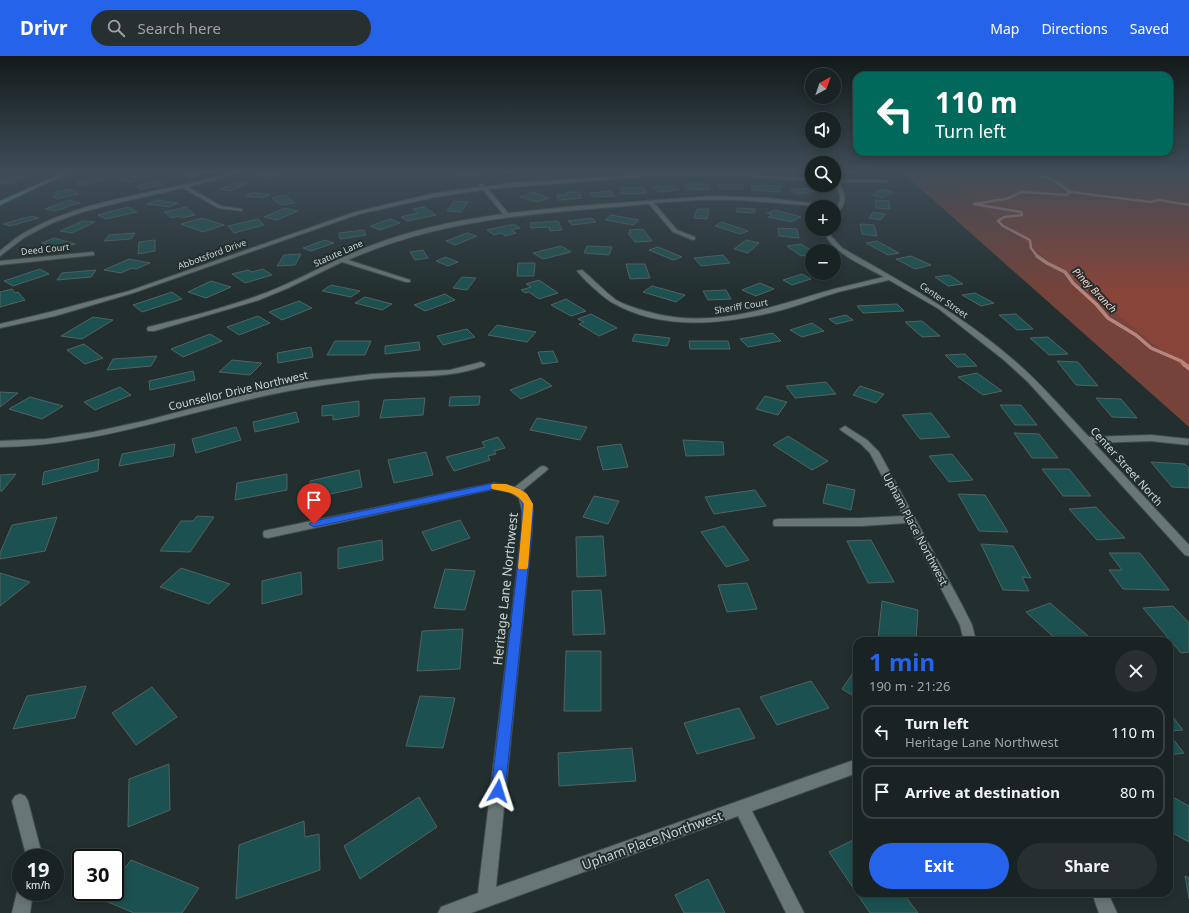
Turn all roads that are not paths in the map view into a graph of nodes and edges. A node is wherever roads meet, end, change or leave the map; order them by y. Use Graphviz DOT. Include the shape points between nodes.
graph roads {
  1 [pos="78,213"];
  2 [pos="340,213"];
  3 [pos="357,213"];
  4 [pos="518,213"];
  5 [pos="659,213"];
  6 [pos="506,214"];
  7 [pos="828,236"];
  8 [pos="693,238"];
  9 [pos="0,254"];
  10 [pos="92,254"];
  11 [pos="341,260"];
  12 [pos="0,263"];
  13 [pos="580,271"];
  14 [pos="890,278"];
  15 [pos="408,280"];
  16 [pos="0,320"];
  17 [pos="0,326"];
  18 [pos="151,329"];
  19 [pos="481,364"];
  20 [pos="1047,397"];
  21 [pos="845,429"];
  22 [pos="1087,440"];
  23 [pos="1188,442"];
  24 [pos="0,444"];
  25 [pos="543,469"];
  26 [pos="516,491"];
  27 [pos="910,519"];
  28 [pos="778,523"];
  29 [pos="268,534"];
  30 [pos="1189,552"];
  31 [pos="969,637"];
  32 [pos="853,767"];
  33 [pos="20,801"];
  34 [pos="742,808"];
  35 [pos="32,849"];
  36 [pos="1102,897"];
  37 [pos="486,899"];
  38 [pos="23,901"];
  39 [pos="21,913"];
  40 [pos="447,913"];
  41 [pos="795,913"];
  42 [pos="1108,913"];
  1 -- 9 [label="street" via="27,234"];
  2 -- 16 [label="street, Abbotsford Drive" via="136,284 76,302"];
  3 -- 17 [label="street, Abbotsford Drive" via="131,292"];
  4 -- 6 [label="street, Statute Lane"];
  5 -- 8 [label="street" via="675,231"];
  6 -- 11 [label="street, Statute Lane" via="411,234"];
  7 -- 14 [label="street, Center Street" via="840,249"];
  10 -- 12 [label="street, Deed Court"];
  11 -- 15 [label="street"];
  11 -- 18 [label="street, Statute Lane" via="252,300"];
  13 -- 14 [label="street, Sheriff Court" via="614,301 626,307 658,317 692,321 726,319 774,310"];
  14 -- 20 [label="street, Center Street" via="953,316 1007,358"];
  19 -- 24 [label="street, Counsellor Drive Northwest" via="446,374 369,377 303,385 94,435 46,442"];
  20 -- 22 [label="street, Center Street North"];
  21 -- 27 [label="street, Upham Place Northwest" via="874,452"];
  22 -- 23 [label="street" via="1154,439"];
  22 -- 30 [label="street, Center Street North"];
  25 -- 26 [label="street"];
  26 -- 29 [label="street" via="506,487 488,488"];
  26 -- 37 [label="street, Heritage Lane Northwest" via="524,496 528,504 527,529"];
  27 -- 28 [label="street"];
  27 -- 31 [label="street, Upham Place Northwest" via="966,626"];
  32 -- 34 [label="street, Upham Place Northwest"];
  33 -- 35 [label="street"];
  34 -- 37 [label="street, Upham Place Northwest"];
  34 -- 41 [label="street"];
  36 -- 42 [label="street"];
  37 -- 40 [label="street, Upham Place Northwest"];
  38 -- 39 [label="street"];
}
